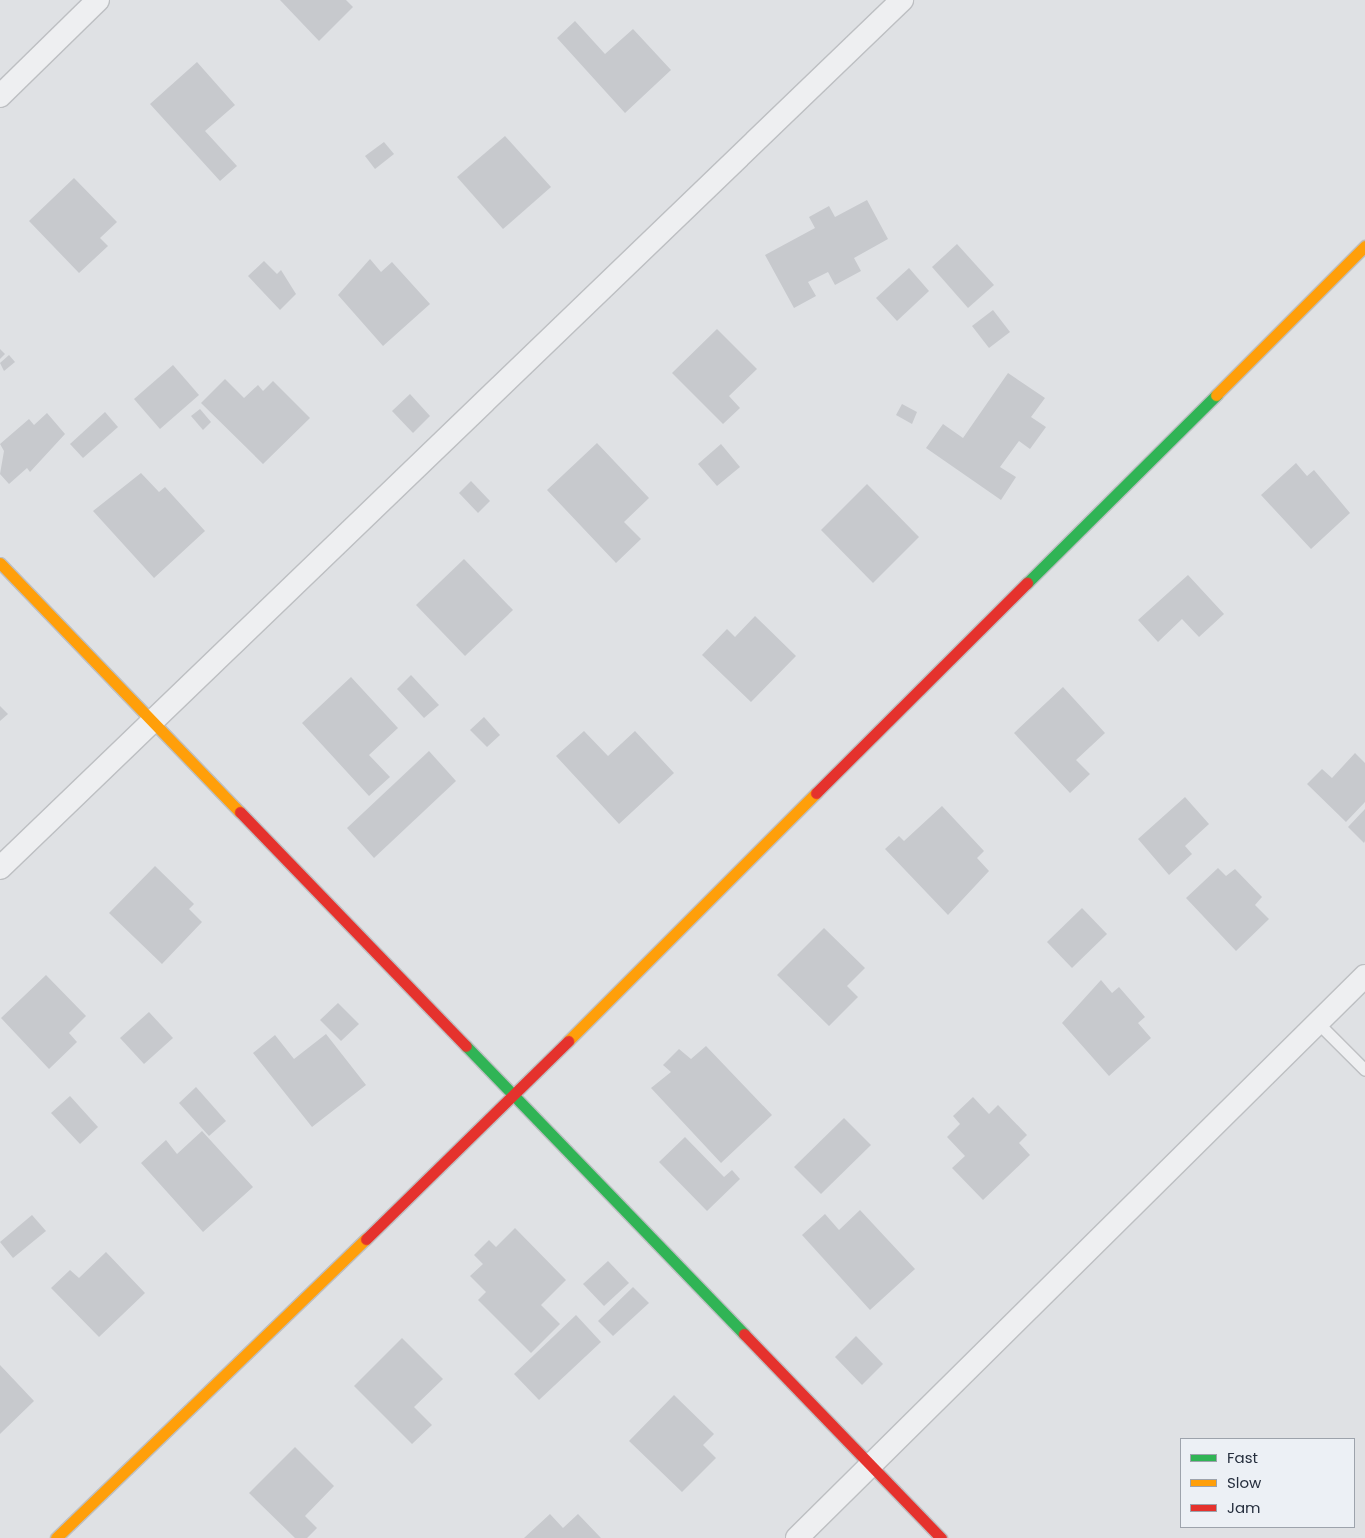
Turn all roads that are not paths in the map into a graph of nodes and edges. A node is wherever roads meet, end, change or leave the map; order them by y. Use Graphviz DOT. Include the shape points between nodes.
graph roads {
  1 [pos="98,0"];
  2 [pos="902,0"];
  3 [pos="0,96"];
  4 [pos="1365,246"];
  5 [pos="0,563"];
  6 [pos="152,718"];
  7 [pos="0,868"];
  8 [pos="1365,976"];
  9 [pos="1318,1023"];
  10 [pos="1365,1070"];
  11 [pos="515,1094"];
  12 [pos="871,1466"];
  13 [pos="56,1538"];
  14 [pos="796,1538"];
  15 [pos="941,1538"];
  1 -- 3 [label="street"];
  2 -- 6 [label="street"];
  4 -- 11 [label="street"];
  5 -- 6 [label="street"];
  6 -- 7 [label="street"];
  6 -- 11 [label="street"];
  8 -- 9 [label="street"];
  9 -- 10 [label="lane"];
  9 -- 12 [label="street"];
  11 -- 12 [label="street"];
  11 -- 13 [label="street"];
  12 -- 14 [label="street"];
  12 -- 15 [label="street"];
}
